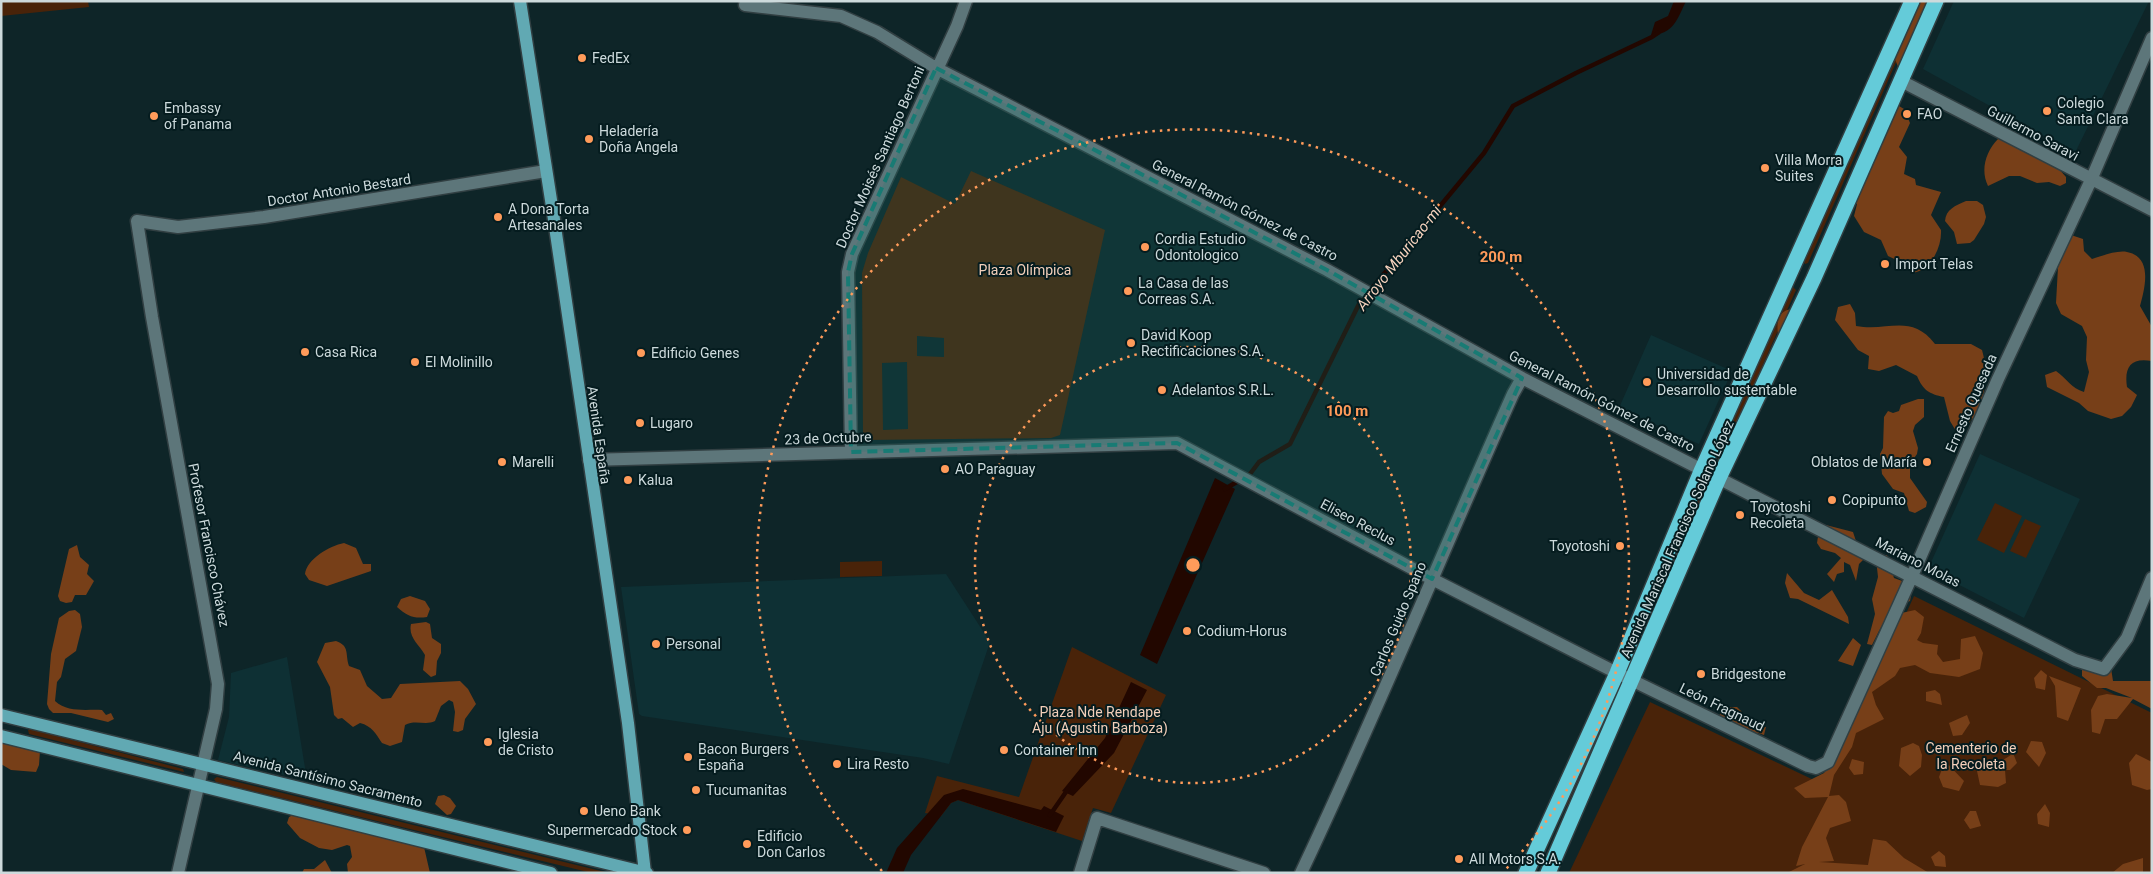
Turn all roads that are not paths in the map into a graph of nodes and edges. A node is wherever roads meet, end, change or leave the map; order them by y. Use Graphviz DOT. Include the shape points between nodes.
graph roads {
  1 [pos="520,1"];
  2 [pos="966,1"];
  3 [pos="1912,1"];
  4 [pos="1936,1"];
  5 [pos="746,3"];
  6 [pos="2152,38"];
  7 [pos="936,68"];
  8 [pos="1901,81"];
  9 [pos="546,171"];
  10 [pos="2091,180"];
  11 [pos="2152,210"];
  12 [pos="137,221"];
  13 [pos="1522,378"];
  14 [pos="1067,448"];
  15 [pos="851,452"];
  16 [pos="589,460"];
  17 [pos="1711,474"];
  18 [pos="1912,576"];
  19 [pos="2152,578"];
  20 [pos="1432,579"];
  21 [pos="1624,676"];
  22 [pos="1,715"];
  23 [pos="1,736"];
  24 [pos="204,764"];
  25 [pos="1808,766"];
  26 [pos="199,784"];
  27 [pos="178,873"];
  28 [pos="552,873"];
  29 [pos="645,873"];
  30 [pos="1080,873"];
  31 [pos="1264,873"];
  32 [pos="1301,873"];
  33 [pos="1526,873"];
  34 [pos="1548,873"];
  1 -- 9 [label="main road, Avenida España"];
  2 -- 7 [label="main road, Doctor Moisés Santiago Bertoni"];
  3 -- 17 [label="highway, Avenida Mariscal Francisco Solano López"];
  4 -- 8 [label="highway, Avenida Mariscal Francisco Solano López"];
  5 -- 7 [label="main road, General Ramón Gómez de Castro" via="841,16 877,32"];
  6 -- 10 [label="main road, Ernesto Quesada"];
  7 -- 13 [label="main road, General Ramón Gómez de Castro" via="1318,265"];
  7 -- 15 [label="main road, Doctor Moisés Santiago Bertoni" via="852,254 848,272"];
  8 -- 10 [label="main road, Guillermo Saravi"];
  8 -- 17 [label="highway, Avenida Mariscal Francisco Solano López" via="1814,278"];
  9 -- 12 [label="main road, Doctor Antonio Bestard" via="264,217 178,227"];
  9 -- 16 [label="main road, Avenida España"];
  10 -- 11 [label="main road, Guillermo Saravi"];
  10 -- 18 [label="main road, Ernesto Quesada" via="1998,379"];
  12 -- 24 [label="main road, Profesor Francisco Chávez" via="218,684"];
  13 -- 17 [label="main road, General Ramón Gómez de Castro"];
  13 -- 20 [label="main road, Carlos Guido Spano"];
  14 -- 15 [label="main road, 23 de Octubre"];
  14 -- 20 [label="main road, Eliseo Reclus" via="1177,443"];
  15 -- 16 [label="main road, 23 de Octubre"];
  16 -- 29 [label="main road, Avenida España" via="628,722"];
  17 -- 18 [label="main road, Mariano Molas"];
  17 -- 21 [label="highway, Avenida Mariscal Francisco Solano López"];
  18 -- 19 [label="main road, Mariano Molas" via="2075,660 2104,669 2127,638"];
  18 -- 25 [label="main road, Ernesto Quesada" via="1828,762 1816,768"];
  20 -- 21 [label="main road, Eliseo Reclus"];
  20 -- 32 [label="main road, Carlos Guido Spano" via="1347,776"];
  21 -- 25 [label="main road, León Fragnaud"];
  21 -- 33 [label="highway, Avenida Mariscal Francisco Solano López"];
  21 -- 34 [label="highway, Avenida Mariscal Francisco Solano López"];
  22 -- 24 [label="main road, Avenida Santísimo Sacramento"];
  23 -- 26 [label="main road"];
  24 -- 26 [label="main road, Profesor Francisco Chávez"];
  24 -- 29 [label="main road, Avenida Santísimo Sacramento"];
  26 -- 27 [label="main road, Profesor Francisco Chávez"];
  26 -- 28 [label="main road"];
  30 -- 31 [label="main road" via="1097,818"];
}
